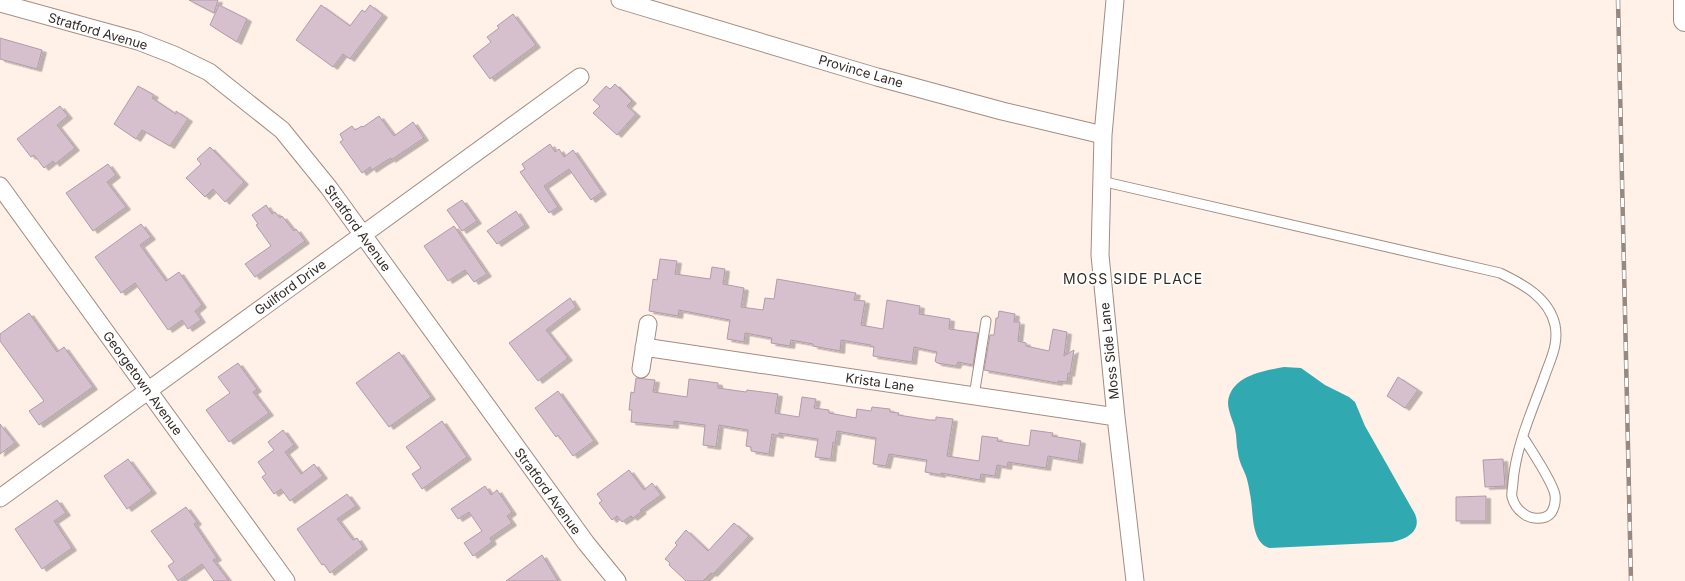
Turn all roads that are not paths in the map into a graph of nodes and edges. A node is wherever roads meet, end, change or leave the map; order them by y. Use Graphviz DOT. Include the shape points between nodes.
graph roads {
  1 [pos="620,0"];
  2 [pos="1115,0"];
  3 [pos="1684,0"];
  4 [pos="0,3"];
  5 [pos="1685,20"];
  6 [pos="580,77"];
  7 [pos="1103,135"];
  8 [pos="1101,181"];
  9 [pos="0,186"];
  10 [pos="362,235"];
  11 [pos="986,321"];
  12 [pos="648,324"];
  13 [pos="644,347"];
  14 [pos="641,369"];
  15 [pos="149,391"];
  16 [pos="974,396"];
  17 [pos="1116,417"];
  18 [pos="1523,437"];
  19 [pos="0,498"];
  20 [pos="286,581"];
  21 [pos="617,581"];
  22 [pos="1135,581"];
  1 -- 7 [label="street, Province Lane" via="884,79"];
  2 -- 7 [label="street, Moss Side Lane"];
  3 -- 5 [label="main road"];
  4 -- 10 [label="street, Stratford Avenue" via="138,41 209,72 282,130 329,188"];
  6 -- 10 [label="street, Guilford Drive"];
  7 -- 8 [label="street, Moss Side Lane"];
  8 -- 17 [label="street, Moss Side Lane" via="1100,255"];
  8 -- 18 [label="lane" via="1500,272 1523,283 1547,308 1555,325 1556,348"];
  9 -- 15 [label="street, Georgetown Avenue"];
  10 -- 15 [label="street, Guilford Drive"];
  10 -- 21 [label="street, Stratford Avenue" via="586,543"];
  11 -- 16 [label="lane"];
  12 -- 13 [label="street"];
  13 -- 14 [label="street"];
  13 -- 16 [label="street, Krista Lane"];
  15 -- 19 [label="street, Guilford Drive"];
  15 -- 20 [label="street, Georgetown Avenue"];
  16 -- 17 [label="street, Krista Lane"];
  17 -- 22 [label="street, Moss Side Lane"];
  18 -- 18 [label="lane" via="1515,464 1512,496 1516,508 1526,516 1545,517 1555,506 1555,495"];
}
